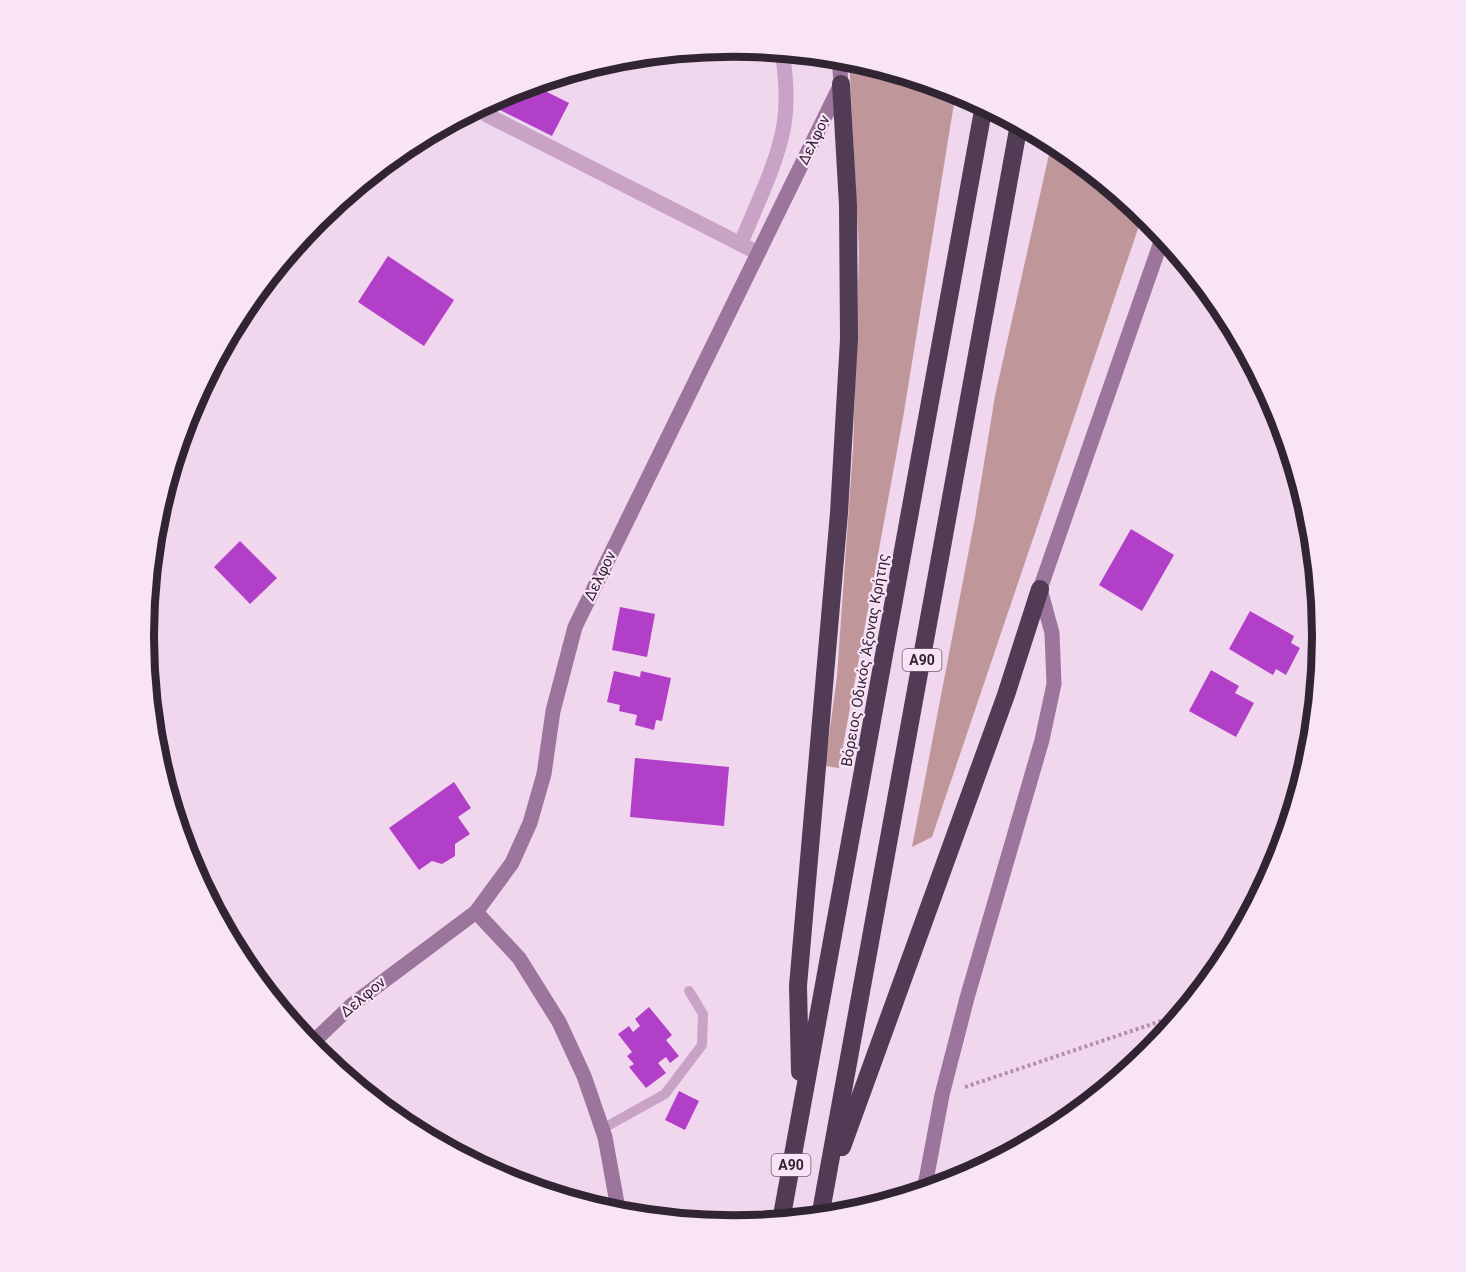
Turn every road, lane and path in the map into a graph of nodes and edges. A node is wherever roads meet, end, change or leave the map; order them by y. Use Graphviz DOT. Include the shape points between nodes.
graph roads {
  1 [pos="783,59"];
  2 [pos="840,67"];
  3 [pos="841,84"];
  4 [pos="982,114"];
  5 [pos="487,115"];
  6 [pos="1018,132"];
  7 [pos="741,243"];
  8 [pos="1160,245"];
  9 [pos="758,253"];
  10 [pos="1040,589"];
  11 [pos="476,912"];
  12 [pos="689,991"];
  13 [pos="1167,1019"];
  14 [pos="317,1038"];
  15 [pos="942,1095"];
  16 [pos="801,1110"];
  17 [pos="602,1129"];
  18 [pos="926,1182"];
  19 [pos="824,1197"];
  20 [pos="617,1203"];
  21 [pos="822,1208"];
  22 [pos="782,1213"];
  1 -- 7 [label="street" via="787,95 784,127"];
  2 -- 3 [label="main road"];
  3 -- 9 [label="main road, Δελφον"];
  3 -- 16 [label="highway" via="848,205 849,339 839,513 798,986"];
  4 -- 16 [label="highway, Βόρειος Οδικός Άξονας Κρήτης / Α90"];
  5 -- 7 [label="street"];
  6 -- 19 [label="highway, Α90"];
  7 -- 9 [label="street"];
  8 -- 10 [label="main road"];
  9 -- 11 [label="main road, Δελφον" via="575,627 530,823 512,863"];
  10 -- 15 [label="main road" via="1052,633 1054,684 1042,740"];
  10 -- 19 [label="highway" via="1006,695"];
  11 -- 14 [label="main road, Δελφον" via="353,1004"];
  11 -- 17 [label="main road" via="519,958 559,1022"];
  12 -- 17 [label="lane" via="703,1014 702,1045 665,1094"];
  13 -- 15 [label="path"];
  15 -- 18 [label="main road"];
  16 -- 22 [label="highway, Βόρειος Οδικός Άξονας Κρήτης / Α90"];
  17 -- 20 [label="main road"];
  19 -- 21 [label="highway, Α90"];
}
